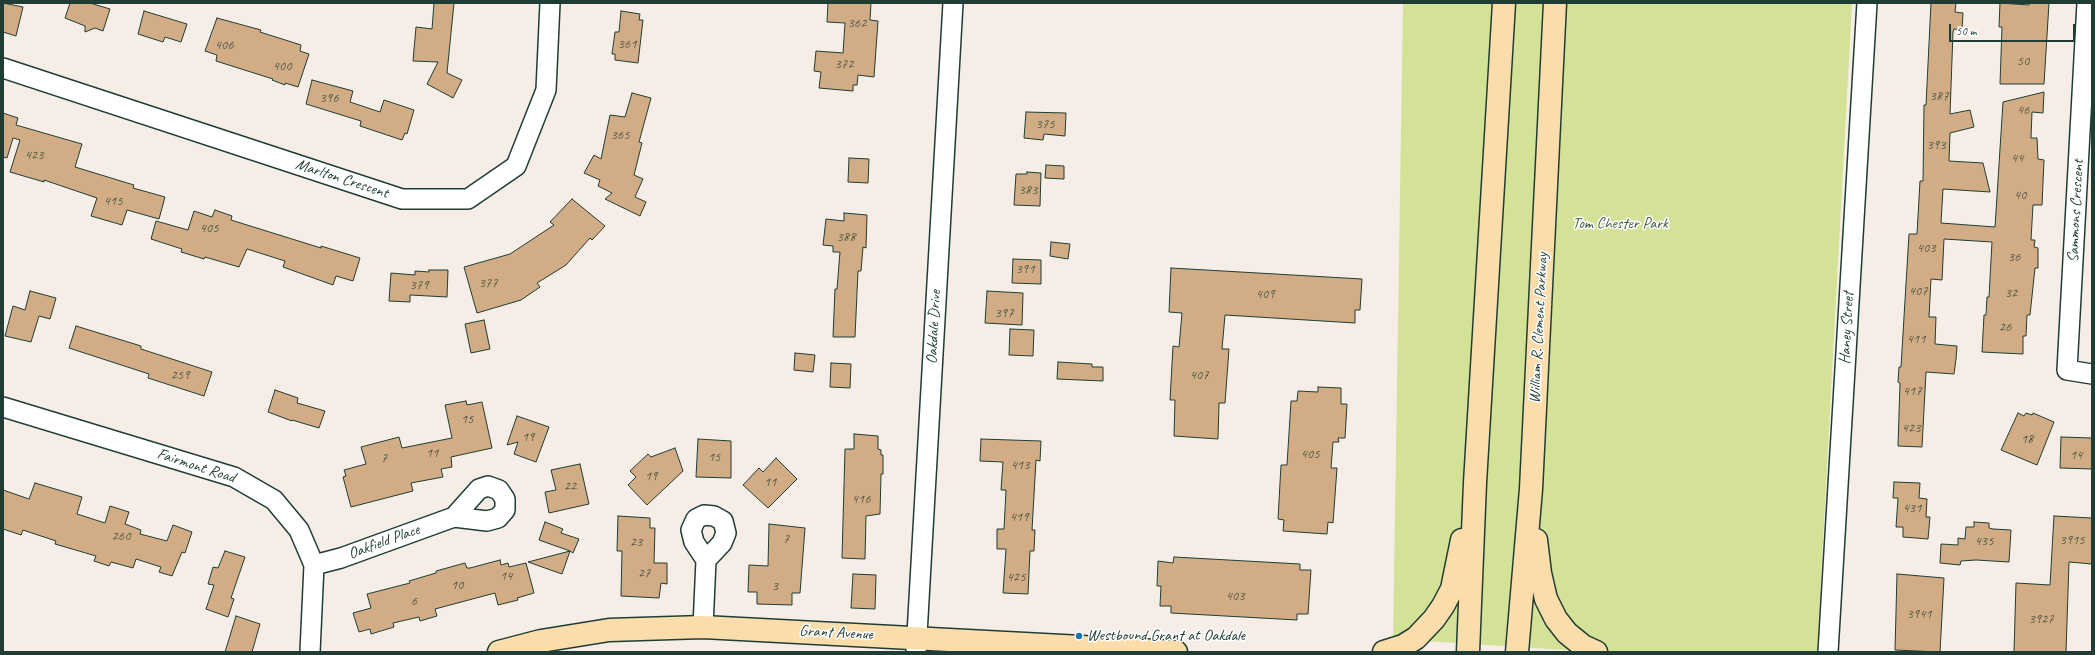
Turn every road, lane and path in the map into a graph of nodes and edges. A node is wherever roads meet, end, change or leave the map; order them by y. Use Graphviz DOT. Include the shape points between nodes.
graph roads {
  1 [pos="550,3"];
  2 [pos="953,3"];
  3 [pos="1504,3"];
  4 [pos="1555,3"];
  5 [pos="1867,3"];
  6 [pos="2087,3"];
  7 [pos="3,68"];
  8 [pos="2092,374"];
  9 [pos="3,407"];
  10 [pos="1475,483"];
  11 [pos="1531,489"];
  12 [pos="454,517"];
  13 [pos="706,560"];
  14 [pos="314,565"];
  15 [pos="702,627"];
  16 [pos="916,645"];
  17 [pos="310,652"];
  18 [pos="499,652"];
  19 [pos="1176,652"];
  20 [pos="1384,652"];
  21 [pos="1468,652"];
  22 [pos="1517,652"];
  23 [pos="1596,652"];
  24 [pos="1828,652"];
  1 -- 7 [label="street, Marlton Crescent" via="546,90 516,166 468,199 402,199"];
  2 -- 16 [label="street, Oakdale Drive"];
  3 -- 10 [label="main road"];
  4 -- 11 [label="main road, William R. Clement Parkway"];
  5 -- 24 [label="street, Haney Street"];
  6 -- 8 [label="street, Sammons Crescent" via="2067,370"];
  9 -- 14 [label="street, Fairmont Road" via="234,477 274,500 299,530"];
  10 -- 20 [label="main road" via="1452,589 1443,606 1416,638 1403,646"];
  10 -- 21 [label="main road"];
  11 -- 22 [label="main road, William R. Clement Parkway"];
  11 -- 23 [label="main road" via="1540,573 1546,599 1556,619 1567,632 1583,646"];
  12 -- 14 [label="street, Oakfield Place" via="341,558"];
  13 -- 15 [label="street"];
  14 -- 17 [label="street, Fairmont Road"];
  15 -- 16 [label="main road, Grant Avenue"];
  15 -- 18 [label="main road, Grant Avenue" via="609,630"];
  16 -- 19 [label="main road, Grant Avenue"];
}
